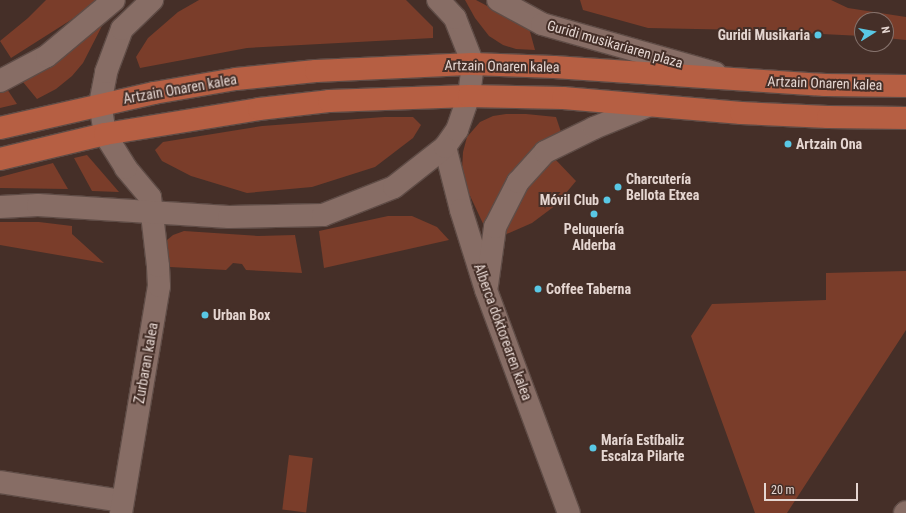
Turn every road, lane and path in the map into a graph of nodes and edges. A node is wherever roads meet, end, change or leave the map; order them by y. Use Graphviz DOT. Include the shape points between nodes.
graph roads {
  1 [pos="114,0"];
  2 [pos="152,0"];
  3 [pos="438,0"];
  4 [pos="498,0"];
  5 [pos="473,64"];
  6 [pos="737,79"];
  7 [pos="0,81"];
  8 [pos="906,86"];
  9 [pos="469,96"];
  10 [pos="100,104"];
  11 [pos="648,106"];
  12 [pos="906,118"];
  13 [pos="0,128"];
  14 [pos="105,134"];
  15 [pos="445,147"];
  16 [pos="0,159"];
  17 [pos="0,207"];
  18 [pos="153,212"];
  19 [pos="486,290"];
  20 [pos="0,482"];
  21 [pos="121,507"];
  22 [pos="569,513"];
  1 -- 7 [label="street" via="47,56"];
  2 -- 10 [label="street" via="122,29 106,72"];
  3 -- 5 [label="street" via="455,18"];
  4 -- 6 [label="street, Guridi musikariaren plaza" via="542,24"];
  5 -- 6 [label="main road, Artzain Onaren kalea"];
  5 -- 9 [label="street"];
  5 -- 10 [label="main road, Artzain Onaren kalea" via="316,71 236,79"];
  6 -- 8 [label="main road, Artzain Onaren kalea" via="825,85"];
  9 -- 11 [label="main road" via="563,98"];
  9 -- 14 [label="main road" via="329,101 259,109"];
  9 -- 15 [label="street" via="457,130"];
  10 -- 13 [label="main road, Artzain Onaren kalea"];
  10 -- 14 [label="street"];
  11 -- 12 [label="main road" via="828,118"];
  11 -- 19 [label="street" via="545,152 518,182 495,227"];
  14 -- 16 [label="main road"];
  14 -- 18 [label="street" via="126,168 150,196"];
  15 -- 18 [label="street" via="394,188 323,215 229,217"];
  15 -- 19 [label="street, Alberca doktorearen kalea"];
  17 -- 18 [label="street" via="38,205"];
  18 -- 21 [label="street, Zurbaran kalea" via="159,286"];
  19 -- 22 [label="street, Alberca doktorearen kalea"];
  20 -- 21 [label="street"];
}
